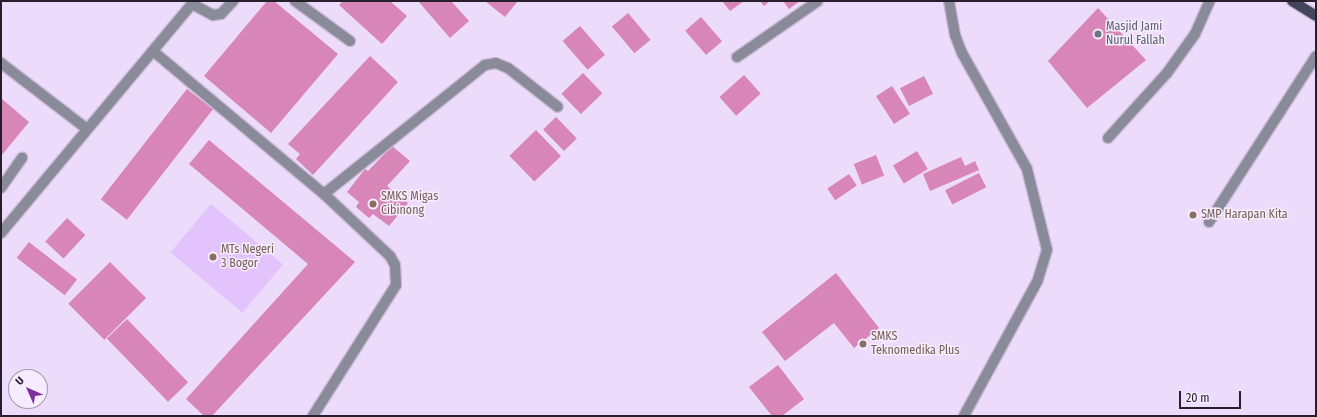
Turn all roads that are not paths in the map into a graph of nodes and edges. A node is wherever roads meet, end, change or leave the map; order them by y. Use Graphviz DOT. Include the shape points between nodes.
graph roads {
  1 [pos="233,1"];
  2 [pos="295,1"];
  3 [pos="818,1"];
  4 [pos="949,1"];
  5 [pos="1210,1"];
  6 [pos="1292,1"];
  7 [pos="193,2"];
  8 [pos="1316,16"];
  9 [pos="350,41"];
  10 [pos="153,51"];
  11 [pos="1316,56"];
  12 [pos="737,57"];
  13 [pos="1,63"];
  14 [pos="558,107"];
  15 [pos="87,130"];
  16 [pos="1108,138"];
  17 [pos="22,158"];
  18 [pos="1,188"];
  19 [pos="324,194"];
  20 [pos="1210,222"];
  21 [pos="1,233"];
  22 [pos="313,416"];
  23 [pos="964,416"];
  1 -- 7 [label="street" via="221,14 213,15"];
  2 -- 9 [label="street"];
  3 -- 12 [label="street"];
  4 -- 23 [label="street" via="955,35 962,53 1027,169 1047,250 1038,280"];
  5 -- 16 [label="street" via="1195,34 1167,73"];
  6 -- 8 [label="main road"];
  7 -- 10 [label="street"];
  10 -- 15 [label="street"];
  10 -- 19 [label="street"];
  11 -- 20 [label="street"];
  13 -- 15 [label="street"];
  14 -- 19 [label="street" via="508,68 496,63 485,65"];
  15 -- 21 [label="street"];
  17 -- 18 [label="street"];
  19 -- 22 [label="street" via="390,256 397,274 396,285"];
}
